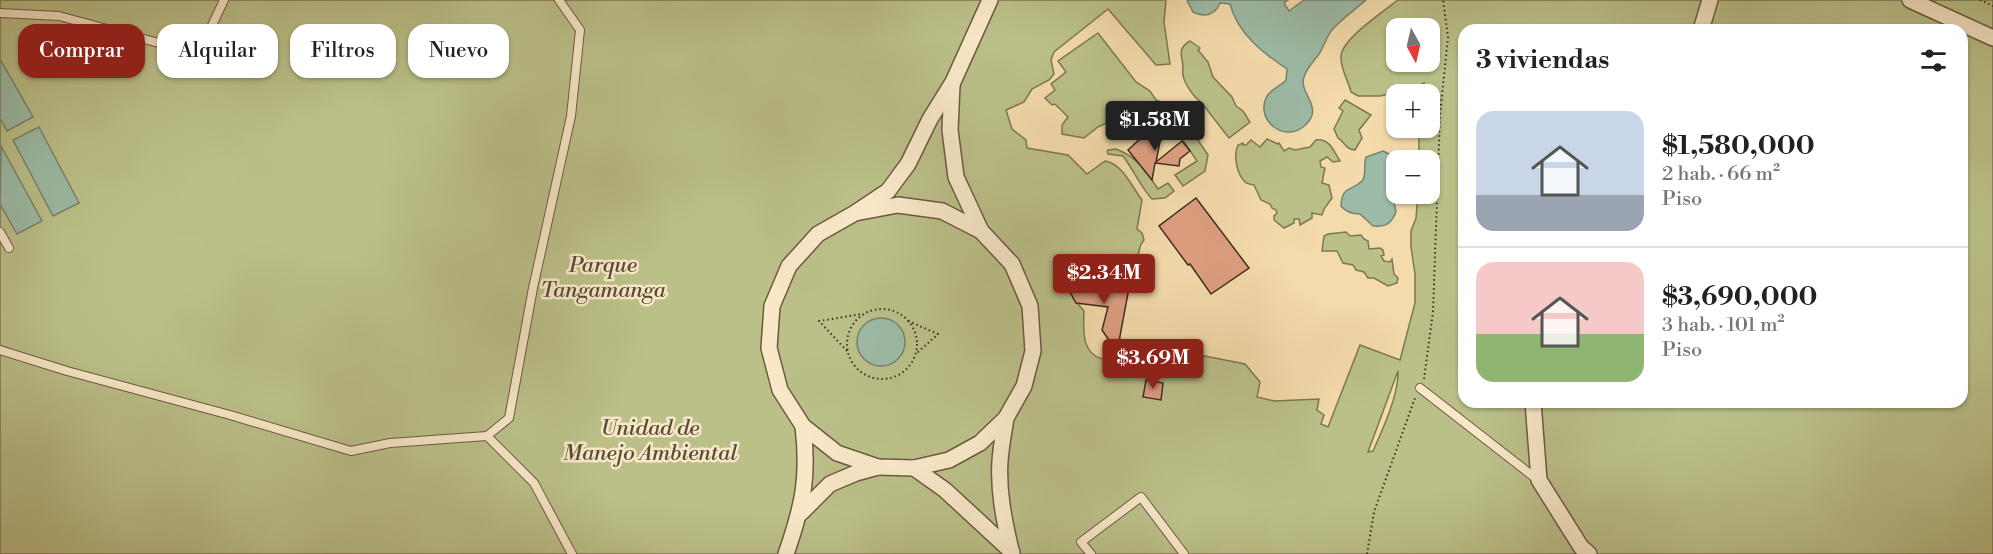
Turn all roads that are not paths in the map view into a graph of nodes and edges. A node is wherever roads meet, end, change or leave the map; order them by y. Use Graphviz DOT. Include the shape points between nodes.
graph roads {
  1 [pos="225,0"];
  2 [pos="559,0"];
  3 [pos="990,0"];
  4 [pos="1710,0"];
  5 [pos="1910,0"];
  6 [pos="0,13"];
  7 [pos="1703,24"];
  8 [pos="1962,24"];
  9 [pos="1968,27"];
  10 [pos="1993,38"];
  11 [pos="952,82"];
  12 [pos="855,213"];
  13 [pos="981,231"];
  14 [pos="0,232"];
  15 [pos="9,248"];
  16 [pos="0,350"];
  17 [pos="1420,388"];
  18 [pos="1533,408"];
  19 [pos="1006,418"];
  20 [pos="803,426"];
  21 [pos="488,436"];
  22 [pos="878,467"];
  23 [pos="914,468"];
  24 [pos="1539,480"];
  25 [pos="801,513"];
  26 [pos="1013,552"];
  27 [pos="572,554"];
  28 [pos="786,554"];
  29 [pos="1091,554"];
  30 [pos="1184,554"];
  31 [pos="1589,554"];
  1 -- 6 [label="lane" via="207,36 192,52 59,16"];
  2 -- 21 [label="lane" via="580,30 571,116 509,418"];
  3 -- 11 [label="street"];
  4 -- 7 [label="street"];
  5 -- 8 [label="street"];
  9 -- 10 [label="street"];
  11 -- 12 [label="street" via="908,164 888,191"];
  11 -- 13 [label="street" via="950,130 956,177"];
  12 -- 13 [label="street" via="898,205 942,211"];
  12 -- 20 [label="street" via="818,234 789,266 772,306 769,348 780,390"];
  13 -- 19 [label="street" via="1012,264 1030,306 1033,351 1024,386"];
  14 -- 15 [label="lane"];
  16 -- 21 [label="lane" via="351,451 390,443"];
  17 -- 24 [label="lane"];
  18 -- 24 [label="street"];
  19 -- 23 [label="street" via="980,443 949,460"];
  19 -- 26 [label="street" via="1000,486"];
  20 -- 22 [label="street" via="837,453"];
  20 -- 25 [label="street" via="806,474"];
  21 -- 27 [label="lane" via="534,483"];
  22 -- 23 [label="street"];
  22 -- 25 [label="street" via="830,484"];
  23 -- 26 [label="street" via="945,490"];
  24 -- 31 [label="street"];
  25 -- 28 [label="street"];
  29 -- 30 [label="lane" via="1081,542 1141,497"];
}
